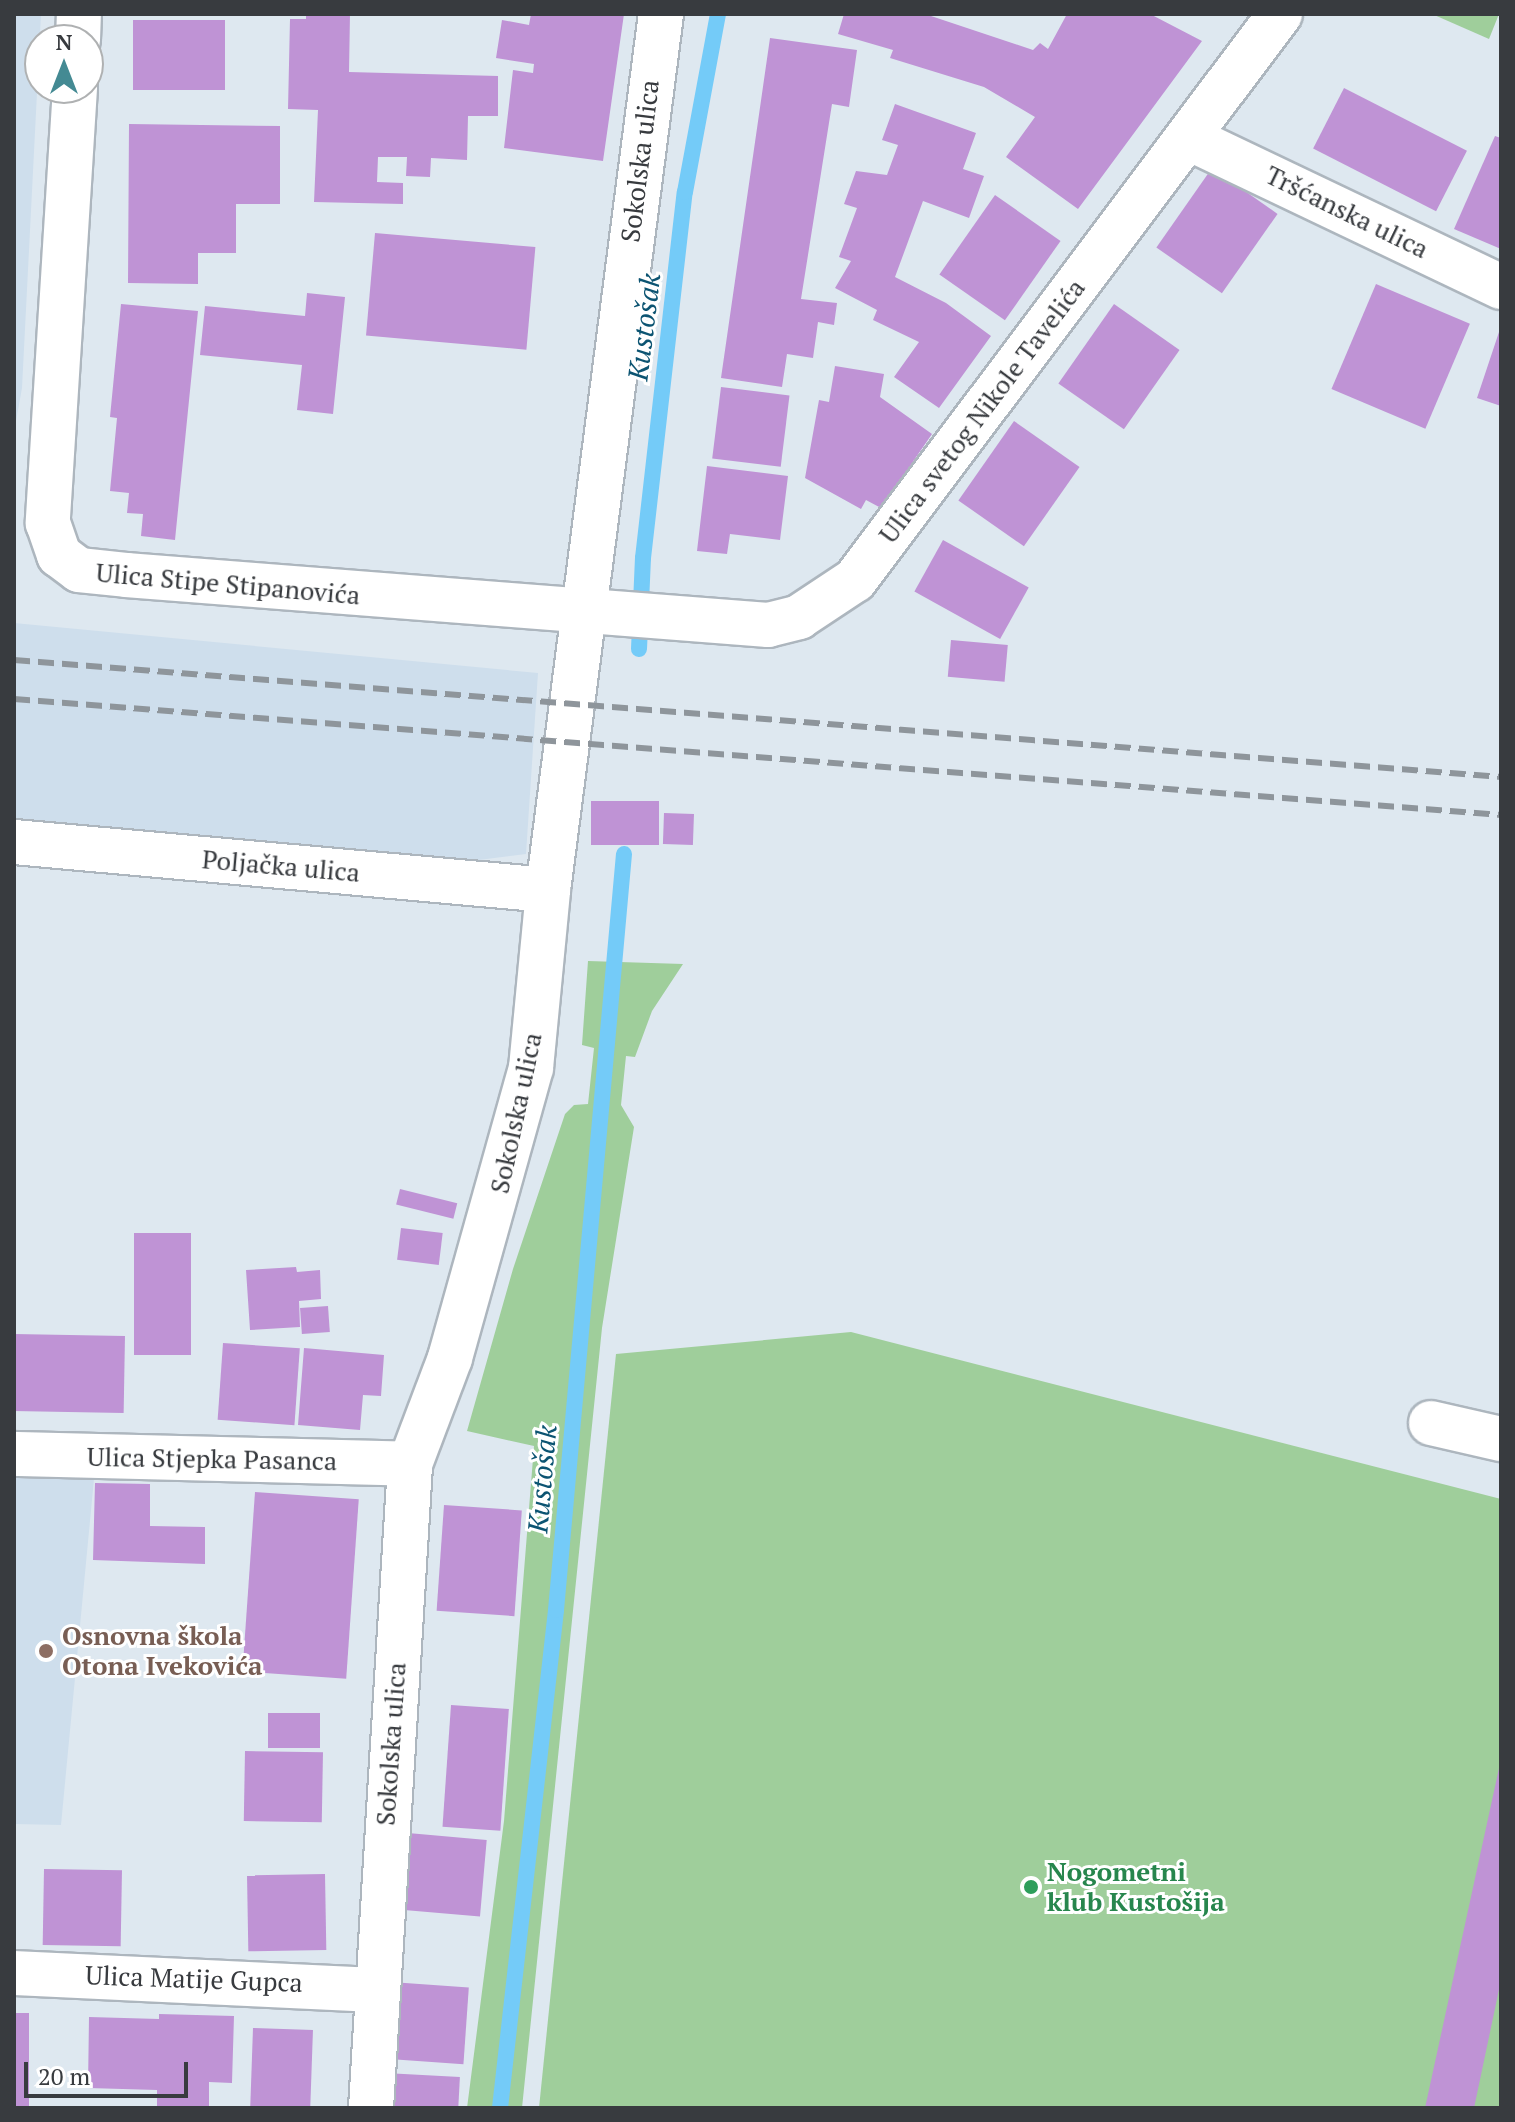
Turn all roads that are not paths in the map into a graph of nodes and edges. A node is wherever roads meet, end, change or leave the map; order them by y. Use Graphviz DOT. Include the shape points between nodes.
graph roads {
  1 [pos="661,14"];
  2 [pos="1280,14"];
  3 [pos="74,104"];
  4 [pos="1191,139"];
  5 [pos="1501,287"];
  6 [pos="618,616"];
  7 [pos="14,842"];
  8 [pos="548,890"];
  9 [pos="1431,1423"];
  10 [pos="1501,1439"];
  11 [pos="14,1454"];
  12 [pos="410,1464"];
  13 [pos="14,1973"];
  14 [pos="375,1990"];
  15 [pos="371,2108"];
  1 -- 6 [label="street, Sokolska ulica"];
  2 -- 4 [label="street, Ulica svetog Nikole Tavelića"];
  3 -- 6 [label="street, Ulica Stipe Stipanovića" via="48,523 59,555 79,570"];
  4 -- 5 [label="street, Tršćanska ulica"];
  4 -- 6 [label="street, Ulica svetog Nikole Tavelića" via="1119,226 855,580 827,602 781,624"];
  6 -- 8 [label="street, Sokolska ulica"];
  7 -- 8 [label="street, Poljačka ulica"];
  8 -- 12 [label="street, Sokolska ulica" via="531,1068 450,1358"];
  9 -- 10 [label="street"];
  11 -- 12 [label="street, Ulica Stjepka Pasanca"];
  12 -- 14 [label="street, Sokolska ulica"];
  13 -- 14 [label="street, Ulica Matije Gupca"];
  14 -- 15 [label="street, Sokolska ulica"];
}
